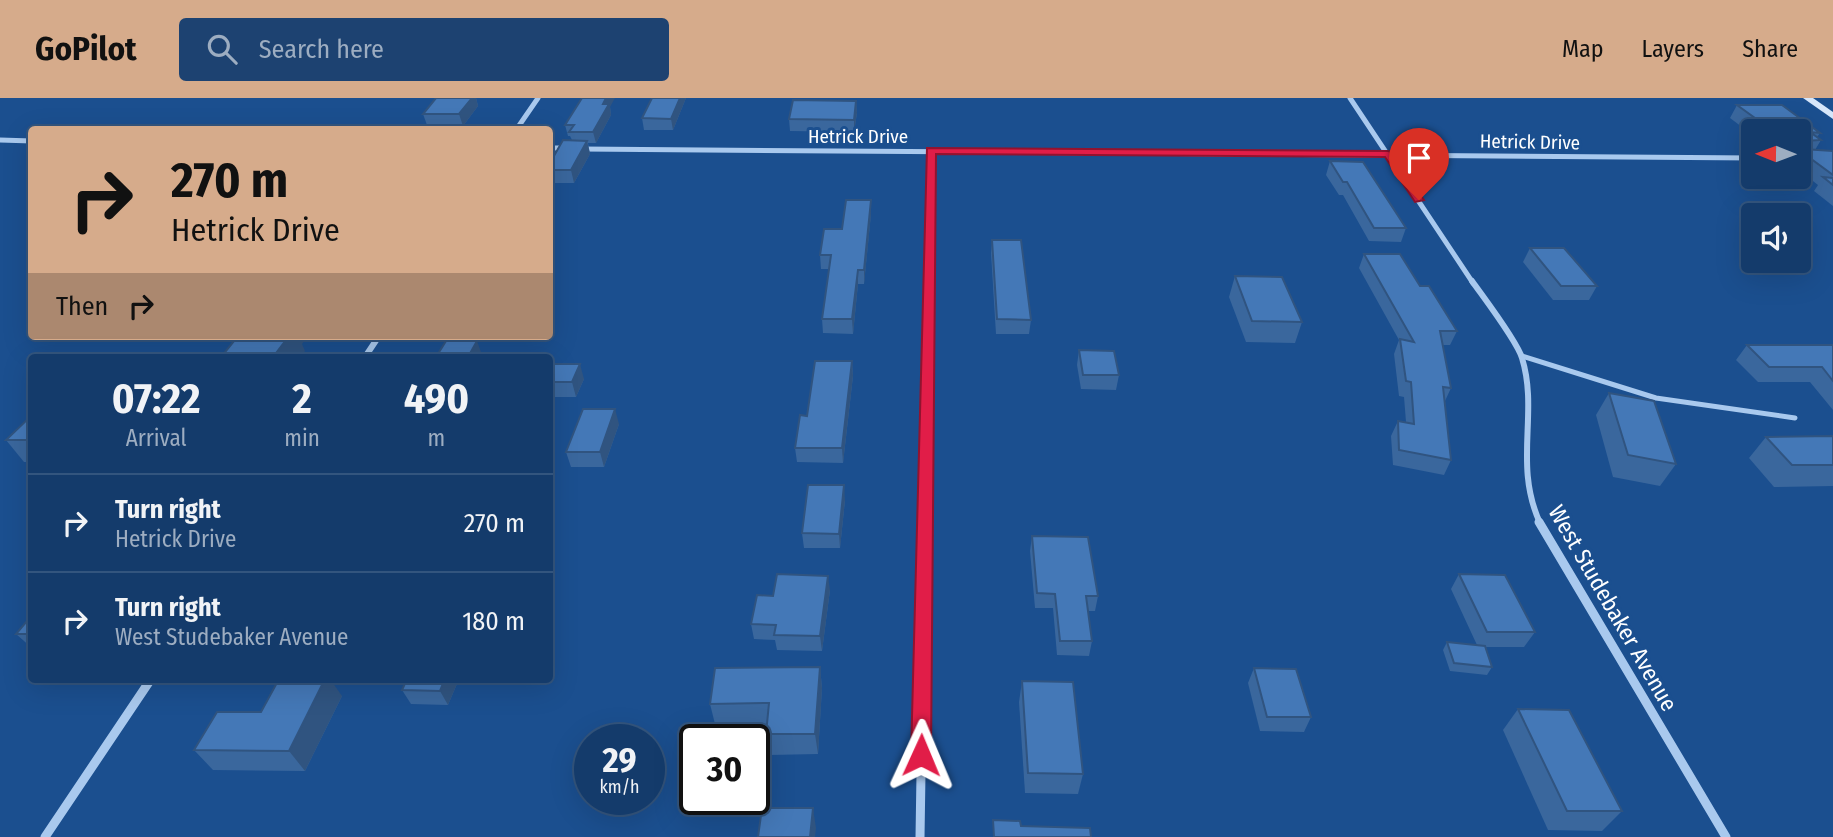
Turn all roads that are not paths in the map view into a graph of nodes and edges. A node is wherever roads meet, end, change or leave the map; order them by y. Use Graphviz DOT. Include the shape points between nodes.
graph roads {
  1 [pos="538,98"];
  2 [pos="1350,98"];
  3 [pos="1807,98"];
  4 [pos="1833,116"];
  5 [pos="519,126"];
  6 [pos="0,141"];
  7 [pos="28,141"];
  8 [pos="553,148"];
  9 [pos="930,151"];
  10 [pos="1388,154"];
  11 [pos="1741,158"];
  12 [pos="1522,356"];
  13 [pos="1795,418"];
  14 [pos="147,683"];
  15 [pos="46,837"];
  16 [pos="919,837"];
  17 [pos="1726,837"];
  1 -- 5 [label="street"];
  2 -- 10 [label="street, West Studebaker Avenue"];
  3 -- 4 [label="main road"];
  6 -- 7 [label="street"];
  8 -- 9 [label="street, Hetrick Drive"];
  9 -- 10 [label="street, Hetrick Drive"];
  9 -- 16 [label="street"];
  10 -- 11 [label="street, Hetrick Drive"];
  10 -- 12 [label="street, West Studebaker Avenue"];
  12 -- 13 [label="lane" via="1656,398"];
  12 -- 17 [label="street, West Studebaker Avenue" via="1528,386 1526,476 1533,509 1550,546"];
  14 -- 15 [label="street"];
}
